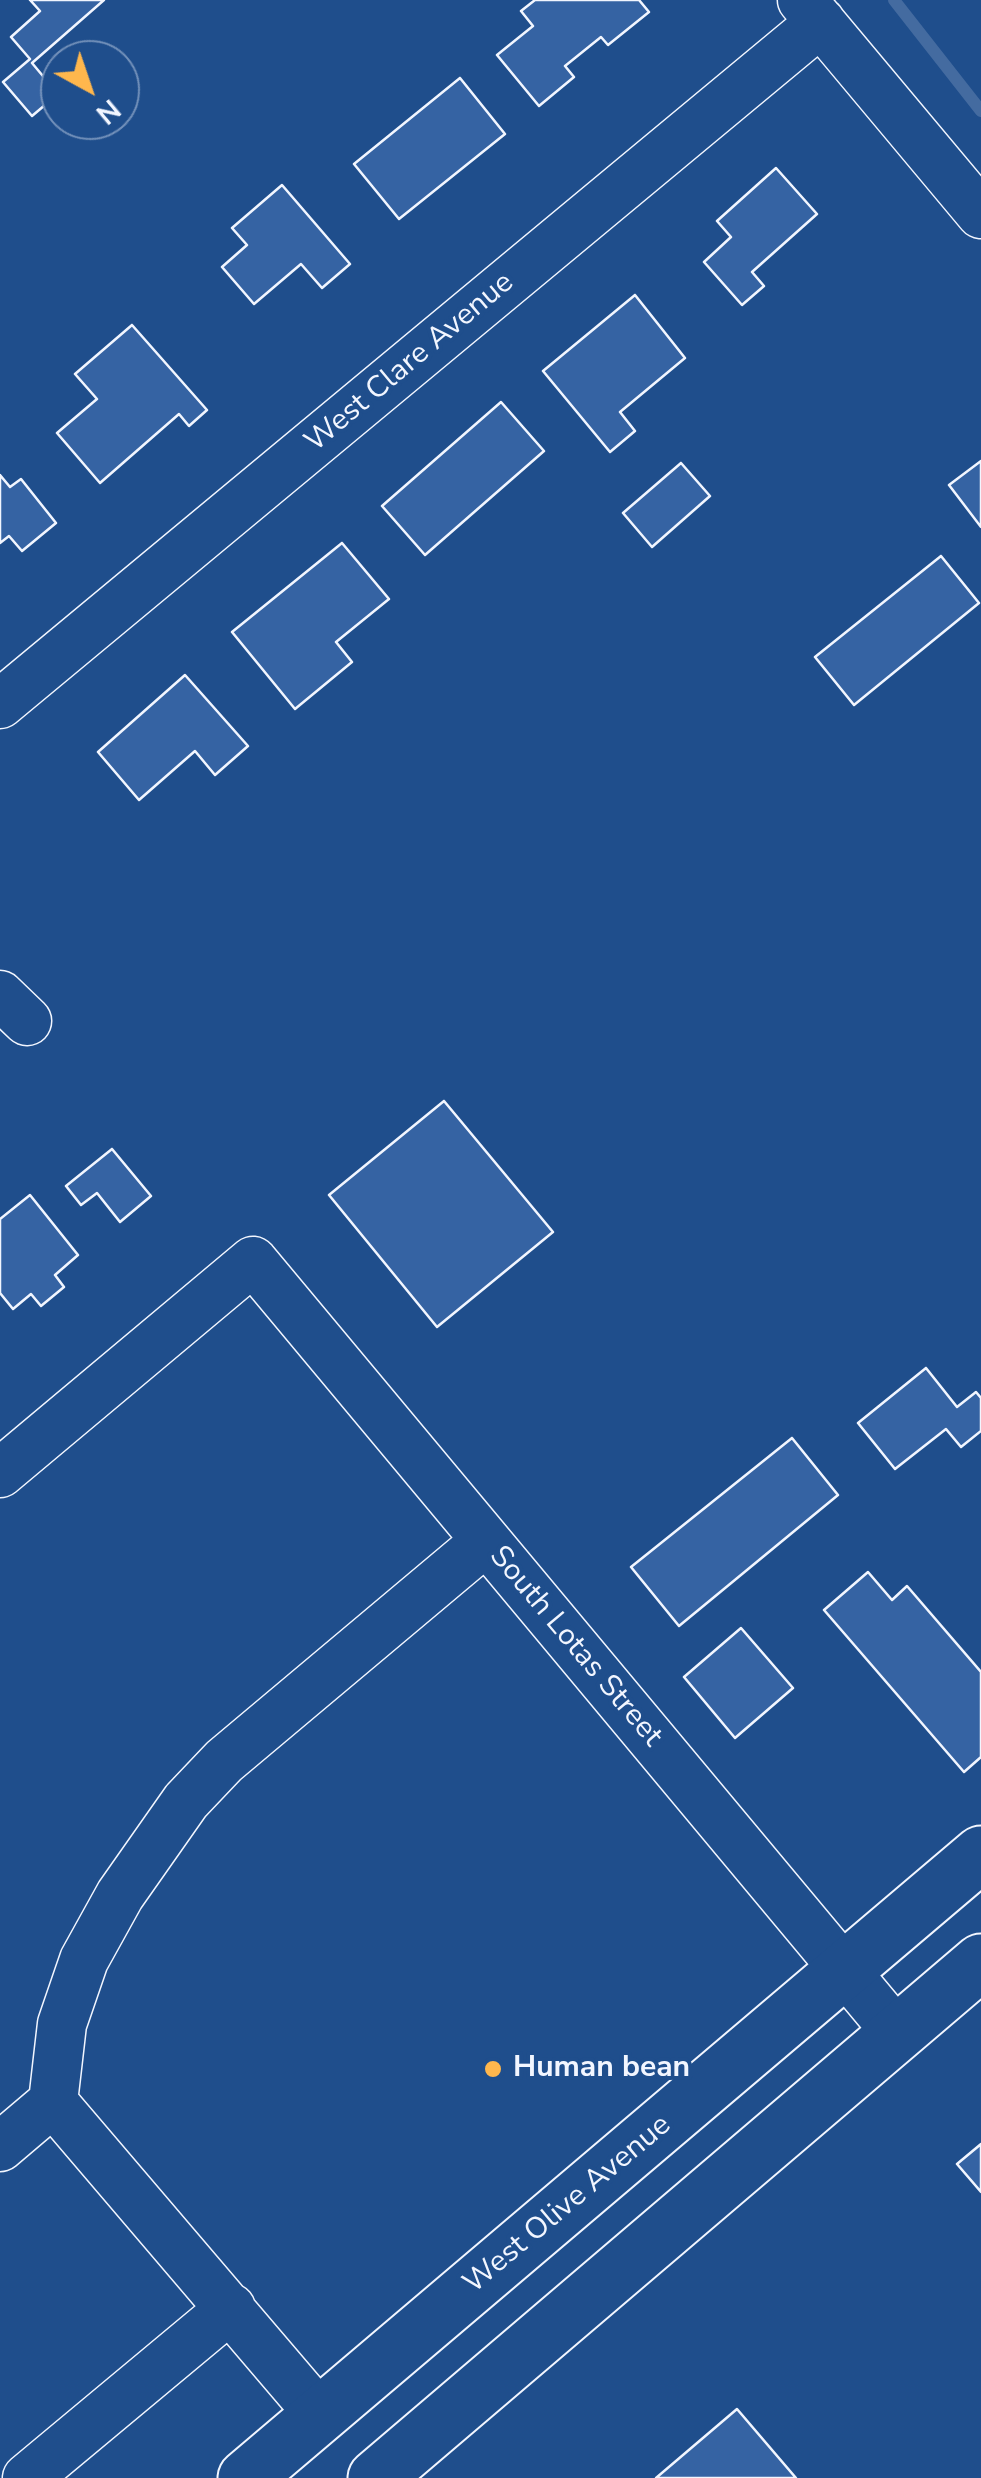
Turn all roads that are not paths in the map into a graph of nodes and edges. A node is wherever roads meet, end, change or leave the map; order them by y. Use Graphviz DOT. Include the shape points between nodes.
graph roads {
  1 [pos="812,11"];
  2 [pos="981,214"];
  3 [pos="0,704"];
  4 [pos="0,1473"];
  5 [pos="486,1541"];
  6 [pos="981,1854"];
  7 [pos="981,1962"];
  8 [pos="845,1970"];
  9 [pos="898,2033"];
  10 [pos="53,2102"];
  11 [pos="0,2147"];
  12 [pos="231,2308"];
  13 [pos="320,2416"];
  14 [pos="28,2478"];
  15 [pos="246,2478"];
  16 [pos="376,2478"];
  1 -- 2 [label="street"];
  1 -- 3 [label="street, West Clare Avenue"];
  4 -- 5 [label="street, South Lotas Street" via="253,1260"];
  5 -- 8 [label="street, South Lotas Street"];
  5 -- 10 [label="street" via="224,1761 186,1801 84,1960 62,2024"];
  6 -- 8 [label="main road, West Olive Avenue"];
  7 -- 9 [label="main road"];
  8 -- 9 [label="street, South Lotas Street"];
  8 -- 13 [label="main road, West Olive Avenue"];
  9 -- 16 [label="main road"];
  10 -- 11 [label="street"];
  10 -- 12 [label="street"];
  12 -- 13 [label="street"];
  12 -- 14 [label="street"];
  13 -- 15 [label="main road, West Olive Avenue"];
}
